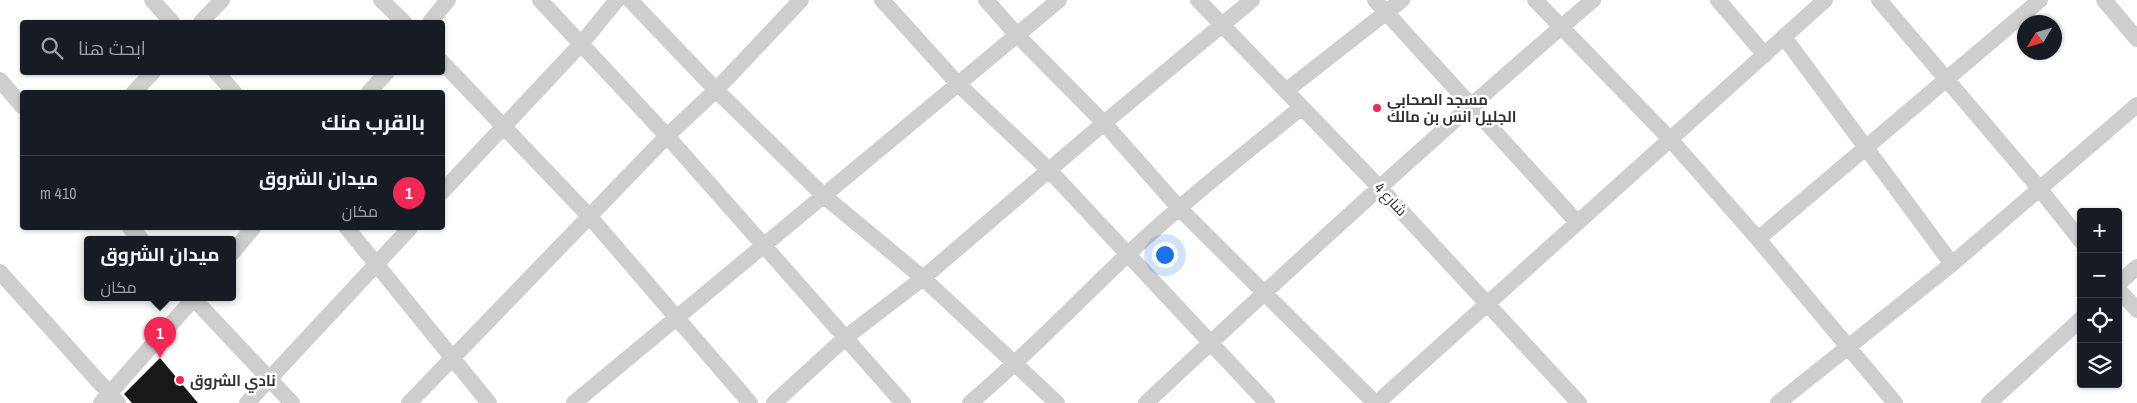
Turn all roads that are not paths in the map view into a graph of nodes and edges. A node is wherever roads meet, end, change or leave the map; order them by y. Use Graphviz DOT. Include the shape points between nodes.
graph roads {
  1 [pos="152,0"];
  2 [pos="222,0"];
  3 [pos="381,0"];
  4 [pos="448,0"];
  5 [pos="540,0"];
  6 [pos="617,0"];
  7 [pos="630,0"];
  8 [pos="801,0"];
  9 [pos="882,0"];
  10 [pos="986,0"];
  11 [pos="1059,0"];
  12 [pos="1198,0"];
  13 [pos="1252,0"];
  14 [pos="1402,0"];
  15 [pos="1535,0"];
  16 [pos="1593,0"];
  17 [pos="1718,0"];
  18 [pos="1825,0"];
  19 [pos="1879,0"];
  20 [pos="2040,0"];
  21 [pos="2104,0"];
  22 [pos="1381,6"];
  23 [pos="170,20"];
  24 [pos="203,20"];
  25 [pos="402,20"];
  26 [pos="432,20"];
  27 [pos="1224,26"];
  28 [pos="1562,27"];
  29 [pos="1017,35"];
  30 [pos="1784,37"];
  31 [pos="2137,38"];
  32 [pos="581,44"];
  33 [pos="1765,55"];
  34 [pos="445,65"];
  35 [pos="150,75"];
  36 [pos="219,75"];
  37 [pos="384,75"];
  38 [pos="1945,78"];
  39 [pos="0,80"];
  40 [pos="958,84"];
  41 [pos="136,90"];
  42 [pos="232,90"];
  43 [pos="372,90"];
  44 [pos="716,90"];
  45 [pos="1287,90"];
  46 [pos="20,104"];
  47 [pos="1471,104"];
  48 [pos="2137,105"];
  49 [pos="1302,107"];
  50 [pos="1104,123"];
  51 [pos="504,126"];
  52 [pos="667,136"];
  53 [pos="1670,138"];
  54 [pos="1867,148"];
  55 [pos="1049,170"];
  56 [pos="1380,188"];
  57 [pos="2038,188"];
  58 [pos="445,189"];
  59 [pos="824,196"];
  60 [pos="1179,208"];
  61 [pos="590,217"];
  62 [pos="1576,221"];
  63 [pos="252,230"];
  64 [pos="348,230"];
  65 [pos="408,230"];
  66 [pos="2077,236"];
  67 [pos="1758,239"];
  68 [pos="764,247"];
  69 [pos="236,248"];
  70 [pos="1128,254"];
  71 [pos="1952,264"];
  72 [pos="376,265"];
  73 [pos="2137,267"];
  74 [pos="1,275"];
  75 [pos="923,278"];
  76 [pos="2122,280"];
  77 [pos="1264,292"];
  78 [pos="2122,293"];
  79 [pos="191,301"];
  80 [pos="198,301"];
  81 [pos="1487,304"];
  82 [pos="2137,310"];
  83 [pos="676,318"];
  84 [pos="2077,323"];
  85 [pos="845,338"];
  86 [pos="1210,342"];
  87 [pos="1849,346"];
  88 [pos="452,359"];
  89 [pos="1016,364"];
  90 [pos="269,378"];
  91 [pos="109,400"];
  92 [pos="247,403"];
  93 [pos="292,403"];
  94 [pos="409,403"];
  95 [pos="489,403"];
  96 [pos="574,403"];
  97 [pos="750,403"];
  98 [pos="774,403"];
  99 [pos="903,403"];
  100 [pos="970,403"];
  101 [pos="1058,403"];
  102 [pos="1146,403"];
  103 [pos="1267,403"];
  104 [pos="1376,403"];
  105 [pos="1579,403"];
  106 [pos="1778,403"];
  107 [pos="1895,403"];
  108 [pos="1989,403"];
  1 -- 23 [label="street"];
  2 -- 24 [label="street"];
  3 -- 25 [label="street"];
  4 -- 26 [label="street"];
  5 -- 32 [label="street"];
  6 -- 32 [label="street"];
  7 -- 44 [label="street"];
  8 -- 44 [label="street"];
  9 -- 40 [label="street"];
  10 -- 29 [label="street"];
  11 -- 29 [label="street"];
  12 -- 27 [label="street, شارع 4"];
  13 -- 27 [label="street"];
  14 -- 22 [label="street"];
  15 -- 28 [label="street"];
  16 -- 28 [label="street"];
  17 -- 33 [label="street"];
  18 -- 30 [label="street"];
  19 -- 38 [label="street"];
  20 -- 38 [label="street"];
  21 -- 31 [label="street"];
  22 -- 45 [label="street"];
  22 -- 47 [label="street"];
  27 -- 45 [label="street, شارع 4"];
  27 -- 50 [label="street"];
  28 -- 47 [label="street"];
  28 -- 53 [label="street"];
  29 -- 40 [label="street"];
  29 -- 50 [label="street"];
  30 -- 33 [label="street"];
  30 -- 54 [label="street"];
  32 -- 51 [label="street"];
  32 -- 52 [label="street"];
  33 -- 53 [label="street"];
  34 -- 51 [label="street"];
  35 -- 41 [label="street"];
  36 -- 42 [label="street"];
  37 -- 43 [label="street"];
  38 -- 54 [label="street"];
  38 -- 57 [label="street"];
  39 -- 46 [label="street"];
  40 -- 55 [label="street"];
  40 -- 59 [label="street"];
  44 -- 52 [label="street"];
  44 -- 59 [label="street"];
  45 -- 49 [label="street, شارع 4"];
  47 -- 56 [label="street"];
  47 -- 62 [label="street"];
  48 -- 57 [label="street"];
  49 -- 56 [label="street, شارع 4"];
  49 -- 60 [label="street"];
  50 -- 55 [label="street"];
  50 -- 60 [label="street"];
  51 -- 58 [label="street"];
  51 -- 61 [label="street"];
  52 -- 61 [label="street"];
  52 -- 68 [label="street"];
  53 -- 62 [label="street"];
  53 -- 67 [label="street"];
  54 -- 67 [label="street"];
  54 -- 71 [label="street"];
  55 -- 70 [label="street"];
  55 -- 75 [label="street"];
  56 -- 77 [label="street"];
  56 -- 81 [label="street, شارع 4"];
  57 -- 66 [label="street"];
  57 -- 71 [label="street"];
  59 -- 68 [label="street"];
  59 -- 75 [label="street"];
  60 -- 70 [label="street"];
  60 -- 77 [label="street"];
  61 -- 83 [label="street"];
  61 -- 88 [label="street"];
  62 -- 81 [label="street"];
  63 -- 69 [label="street"];
  64 -- 72 [label="street"];
  65 -- 72 [label="street"];
  67 -- 87 [label="street"];
  68 -- 83 [label="street"];
  68 -- 85 [label="street"];
  70 -- 86 [label="street"];
  70 -- 89 [label="street"];
  71 -- 87 [label="street"];
  72 -- 88 [label="street"];
  72 -- 90 [label="street"];
  73 -- 76 [label="street"];
  74 -- 91 [label="street"];
  75 -- 85 [label="street"];
  75 -- 89 [label="street"];
  77 -- 86 [label="street"];
  77 -- 104 [label="street"];
  78 -- 82 [label="street"];
  79 -- 91 [label="street"];
  80 -- 90 [label="street"];
  81 -- 104 [label="street"];
  81 -- 105 [label="street, شارع 4"];
  83 -- 96 [label="street"];
  83 -- 97 [label="street"];
  84 -- 108 [label="street"];
  85 -- 98 [label="street"];
  85 -- 99 [label="street"];
  86 -- 102 [label="street"];
  86 -- 103 [label="street"];
  87 -- 106 [label="street"];
  87 -- 107 [label="street"];
  88 -- 94 [label="street"];
  88 -- 95 [label="street"];
  89 -- 100 [label="street"];
  89 -- 101 [label="street"];
  90 -- 92 [label="street"];
  90 -- 93 [label="street"];
}
